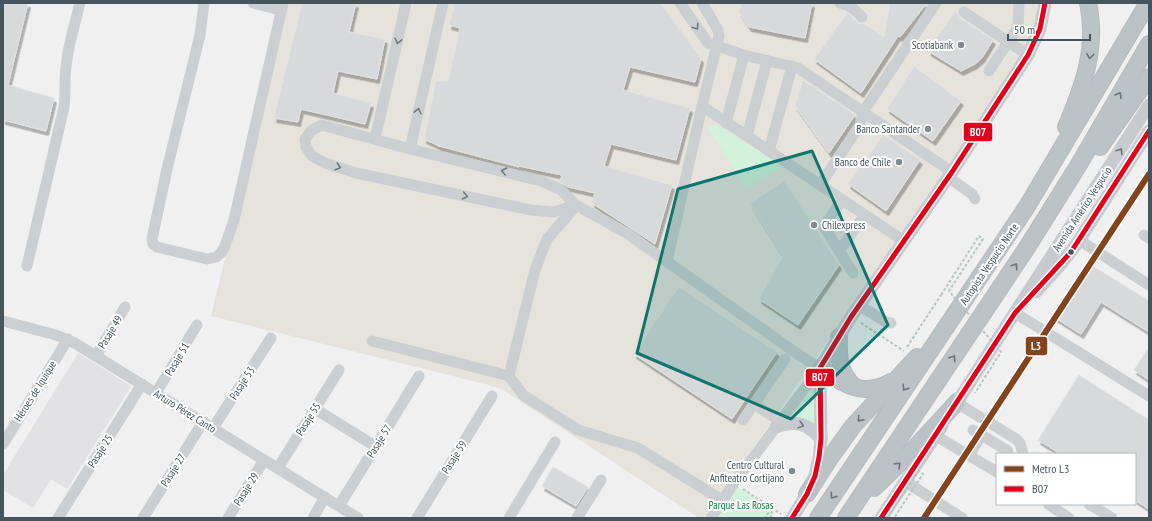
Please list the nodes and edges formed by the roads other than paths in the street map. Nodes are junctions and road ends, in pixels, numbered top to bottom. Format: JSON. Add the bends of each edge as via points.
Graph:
{"nodes":[{"id":1,"x":80,"y":3,"type":"edge"},
{"id":2,"x":204,"y":3,"type":"edge"},
{"id":3,"x":253,"y":3,"type":"edge"},
{"id":4,"x":406,"y":3,"type":"edge"},
{"id":5,"x":443,"y":3,"type":"edge"},
{"id":6,"x":680,"y":3,"type":"edge"},
{"id":7,"x":702,"y":3,"type":"edge"},
{"id":8,"x":840,"y":3,"type":"edge"},
{"id":9,"x":936,"y":3,"type":"edge"},
{"id":10,"x":1019,"y":3,"type":"edge"},
{"id":11,"x":1045,"y":3,"type":"edge"},
{"id":12,"x":1088,"y":3,"type":"edge"},
{"id":13,"x":1148,"y":3,"type":"edge"},
{"id":14,"x":282,"y":6,"type":"edge"},
{"id":15,"x":964,"y":12,"type":"dead end"},
{"id":16,"x":862,"y":17,"type":"dead end"},
{"id":17,"x":1009,"y":42,"type":"junction"},
{"id":18,"x":1149,"y":44,"type":"edge"},
{"id":19,"x":716,"y":46,"type":"junction"},
{"id":20,"x":744,"y":55,"type":"junction"},
{"id":21,"x":1028,"y":55,"type":"junction"},
{"id":22,"x":767,"y":61,"type":"junction"},
{"id":23,"x":792,"y":66,"type":"junction"},
{"id":24,"x":989,"y":71,"type":"dead end"},
{"id":25,"x":1149,"y":77,"type":"edge"},
{"id":26,"x":702,"y":106,"type":"junction"},
{"id":27,"x":1149,"y":106,"type":"edge"},
{"id":28,"x":863,"y":112,"type":"junction"},
{"id":29,"x":726,"y":123,"type":"junction"},
{"id":30,"x":1149,"y":131,"type":"edge"},
{"id":31,"x":747,"y":136,"type":"junction"},
{"id":32,"x":375,"y":139,"type":"junction"},
{"id":33,"x":410,"y":149,"type":"junction"},
{"id":34,"x":769,"y":151,"type":"junction"},
{"id":35,"x":950,"y":175,"type":"junction"},
{"id":36,"x":820,"y":186,"type":"junction"},
{"id":37,"x":975,"y":199,"type":"dead end"},
{"id":38,"x":842,"y":200,"type":"junction"},
{"id":39,"x":576,"y":205,"type":"junction"},
{"id":40,"x":1026,"y":208,"type":"junction"},
{"id":41,"x":865,"y":215,"type":"junction"},
{"id":42,"x":1042,"y":225,"type":"junction"},
{"id":43,"x":1079,"y":240,"type":"junction"},
{"id":44,"x":904,"y":241,"type":"junction"},
{"id":45,"x":839,"y":251,"type":"junction"},
{"id":46,"x":667,"y":261,"type":"junction"},
{"id":47,"x":27,"y":266,"type":"dead end"},
{"id":48,"x":853,"y":273,"type":"dead end"},
{"id":49,"x":1149,"y":285,"type":"edge"},
{"id":50,"x":860,"y":306,"type":"junction"},
{"id":51,"x":125,"y":307,"type":"dead end"},
{"id":52,"x":958,"y":309,"type":"junction"},
{"id":53,"x":1015,"y":313,"type":"junction"},
{"id":54,"x":3,"y":321,"type":"edge"},
{"id":55,"x":891,"y":324,"type":"dead end"},
{"id":56,"x":197,"y":325,"type":"dead end"},
{"id":57,"x":271,"y":338,"type":"dead end"},
{"id":58,"x":839,"y":338,"type":"junction"},
{"id":59,"x":68,"y":339,"type":"junction"},
{"id":60,"x":372,"y":341,"type":"dead end"},
{"id":61,"x":96,"y":356,"type":"junction"},
{"id":62,"x":785,"y":359,"type":"dead end"},
{"id":63,"x":820,"y":368,"type":"junction"},
{"id":64,"x":339,"y":370,"type":"dead end"},
{"id":65,"x":419,"y":376,"type":"dead end"},
{"id":66,"x":509,"y":376,"type":"junction"},
{"id":67,"x":896,"y":379,"type":"junction"},
{"id":68,"x":142,"y":384,"type":"junction"},
{"id":69,"x":855,"y":387,"type":"junction"},
{"id":70,"x":156,"y":393,"type":"junction"},
{"id":71,"x":492,"y":396,"type":"dead end"},
{"id":72,"x":1149,"y":396,"type":"edge"},
{"id":73,"x":957,"y":402,"type":"junction"},
{"id":74,"x":754,"y":404,"type":"junction"},
{"id":75,"x":315,"y":409,"type":"junction"},
{"id":76,"x":743,"y":420,"type":"dead end"},
{"id":77,"x":203,"y":422,"type":"junction"},
{"id":78,"x":778,"y":424,"type":"junction"},
{"id":79,"x":213,"y":428,"type":"junction"},
{"id":80,"x":936,"y":436,"type":"junction"},
{"id":81,"x":821,"y":439,"type":"junction"},
{"id":82,"x":554,"y":442,"type":"dead end"},
{"id":83,"x":3,"y":444,"type":"edge"},
{"id":84,"x":375,"y":446,"type":"junction"},
{"id":85,"x":1008,"y":451,"type":"dead end"},
{"id":86,"x":1024,"y":453,"type":"edge"},
{"id":87,"x":969,"y":455,"type":"junction"},
{"id":88,"x":264,"y":460,"type":"junction"},
{"id":89,"x":278,"y":468,"type":"junction"},
{"id":90,"x":996,"y":471,"type":"edge"},
{"id":91,"x":601,"y":480,"type":"dead end"},
{"id":92,"x":906,"y":482,"type":"junction"},
{"id":93,"x":807,"y":494,"type":"junction"},
{"id":94,"x":325,"y":497,"type":"junction"},
{"id":95,"x":722,"y":500,"type":"junction"},
{"id":96,"x":1050,"y":505,"type":"edge"},
{"id":97,"x":1091,"y":505,"type":"edge"},
{"id":98,"x":339,"y":506,"type":"junction"},
{"id":99,"x":848,"y":515,"type":"edge"},
{"id":100,"x":787,"y":516,"type":"edge"},
{"id":101,"x":58,"y":518,"type":"edge"},
{"id":102,"x":143,"y":518,"type":"edge"},
{"id":103,"x":228,"y":518,"type":"edge"},
{"id":104,"x":313,"y":518,"type":"edge"},
{"id":105,"x":358,"y":518,"type":"edge"},
{"id":106,"x":417,"y":518,"type":"edge"},
{"id":107,"x":509,"y":518,"type":"edge"},
{"id":108,"x":577,"y":518,"type":"edge"},
{"id":109,"x":711,"y":518,"type":"edge"},
{"id":110,"x":818,"y":518,"type":"edge"},
{"id":111,"x":881,"y":518,"type":"edge"},
{"id":112,"x":962,"y":518,"type":"edge"},
{"id":113,"x":1069,"y":518,"type":"edge"},
{"id":114,"x":1112,"y":518,"type":"edge"}],
"edges":[{"from":1,"to":47,"type":"street","via":[[67,58],[64,107]]},
{"from":2,"to":14,"type":"street","via":[[200,35],[152,239],[157,247],[207,259],[221,253],[234,220]]},
{"from":3,"to":14,"type":"street"},
{"from":4,"to":32,"type":"street","one_way":true},
{"from":33,"to":5,"type":"street","one_way":true},
{"from":6,"to":19,"type":"street","one_way":true,"via":[[705,40]]},
{"from":7,"to":19,"type":"street","via":[[718,30]]},
{"from":8,"to":16,"type":"street","via":[[854,8]]},
{"from":9,"to":28,"type":"street"},
{"from":10,"to":17,"type":"street","via":[[1018,27]]},
{"from":11,"to":21,"type":"main road","via":[[1040,29]]},
{"from":12,"to":40,"type":"highway","one_way":true,"via":[[1092,32],[1084,82]]},
{"from":13,"to":40,"type":"highway","name":"Autopista Vespucio Norte"},
{"from":15,"to":17,"type":"street"},
{"from":17,"to":21,"type":"street"},
{"from":17,"to":24,"type":"street"},
{"from":42,"to":18,"type":"highway","name":"Autopista Vespucio Norte","one_way":true},
{"from":19,"to":20,"type":"street"},
{"from":19,"to":26,"type":"street"},
{"from":20,"to":22,"type":"street"},
{"from":20,"to":29,"type":"street"},
{"from":21,"to":35,"type":"main road"},
{"from":22,"to":23,"type":"street"},
{"from":22,"to":31,"type":"street"},
{"from":23,"to":28,"type":"street"},
{"from":23,"to":34,"type":"street"},
{"from":25,"to":42,"type":"highway"},
{"from":26,"to":29,"type":"street"},
{"from":26,"to":46,"type":"street"},
{"from":53,"to":27,"type":"main road","name":"Avenida Américo Vespucio","one_way":true},
{"from":28,"to":35,"type":"street"},
{"from":28,"to":36,"type":"street","via":[[860,125]]},
{"from":29,"to":31,"type":"street"},
{"from":30,"to":43,"type":"main road","name":"Avenida Américo Vespucio"},
{"from":31,"to":34,"type":"street"},
{"from":32,"to":33,"type":"street"},
{"from":32,"to":39,"type":"street","one_way":true,"via":[[322,125],[312,130],[305,139],[306,147],[312,156],[356,173],[531,210],[554,212]]},
{"from":39,"to":33,"type":"street","one_way":true,"via":[[561,190],[541,180]]},
{"from":34,"to":36,"type":"street"},
{"from":35,"to":37,"type":"street"},
{"from":35,"to":44,"type":"main road"},
{"from":36,"to":38,"type":"street"},
{"from":38,"to":41,"type":"street"},
{"from":38,"to":45,"type":"street","via":[[824,227]]},
{"from":39,"to":46,"type":"street","via":[[628,234]]},
{"from":39,"to":66,"type":"street","via":[[547,239],[537,264]]},
{"from":40,"to":52,"type":"highway","name":"Autopista Vespucio Norte"},
{"from":41,"to":44,"type":"street"},
{"from":41,"to":45,"type":"street"},
{"from":99,"to":42,"type":"highway","name":"Autopista Vespucio Norte","one_way":true},
{"from":43,"to":49,"type":"street"},
{"from":43,"to":53,"type":"main road","name":"Avenida Américo Vespucio","via":[[1062,264]]},
{"from":44,"to":50,"type":"main road"},
{"from":45,"to":48,"type":"street"},
{"from":46,"to":63,"type":"street"},
{"from":50,"to":55,"type":"street"},
{"from":50,"to":58,"type":"main road"},
{"from":51,"to":61,"type":"street","name":"Pasaje 49"},
{"from":52,"to":67,"type":"highway"},
{"from":52,"to":110,"type":"highway","name":"Autopista Vespucio Norte","one_way":true},
{"from":53,"to":72,"type":"street"},
{"from":53,"to":73,"type":"main road","name":"Avenida Américo Vespucio"},
{"from":54,"to":59,"type":"street","name":"Arturo Pérez Canto"},
{"from":56,"to":70,"type":"street","name":"Pasaje 51"},
{"from":57,"to":79,"type":"street","name":"Pasaje 53"},
{"from":58,"to":63,"type":"main road"},
{"from":58,"to":69,"type":"highway","via":[[841,369],[847,380]]},
{"from":59,"to":61,"type":"street","name":"Arturo Pérez Canto"},
{"from":59,"to":83,"type":"street","name":"Héroes de Iquique"},
{"from":60,"to":66,"type":"street"},
{"from":61,"to":68,"type":"street","name":"Arturo Pérez Canto"},
{"from":62,"to":74,"type":"street"},
{"from":63,"to":69,"type":"highway"},
{"from":63,"to":78,"type":"street"},
{"from":63,"to":81,"type":"main road"},
{"from":64,"to":75,"type":"street","name":"Pasaje 55"},
{"from":65,"to":84,"type":"street","name":"Pasaje 57"},
{"from":66,"to":95,"type":"street","via":[[523,395],[578,430],[638,448]]},
{"from":67,"to":69,"type":"highway","via":[[872,390]]},
{"from":67,"to":93,"type":"highway","one_way":true,"via":[[853,426]]},
{"from":68,"to":70,"type":"street","name":"Arturo Pérez Canto"},
{"from":68,"to":101,"type":"street","name":"Pasaje 25"},
{"from":70,"to":77,"type":"street","name":"Arturo Pérez Canto"},
{"from":71,"to":106,"type":"street","name":"Pasaje 59"},
{"from":73,"to":80,"type":"main road","name":"Avenida Américo Vespucio"},
{"from":73,"to":86,"type":"street","via":[[1016,439]]},
{"from":99,"to":73,"type":"highway","one_way":true},
{"from":74,"to":76,"type":"street"},
{"from":74,"to":78,"type":"street"},
{"from":75,"to":84,"type":"street"},
{"from":75,"to":89,"type":"street","name":"Pasaje 55"},
{"from":77,"to":79,"type":"street","name":"Arturo Pérez Canto"},
{"from":77,"to":102,"type":"street","name":"Pasaje 27"},
{"from":78,"to":81,"type":"main road","one_way":true,"via":[[800,424],[811,429]]},
{"from":78,"to":95,"type":"street"},
{"from":79,"to":88,"type":"street","name":"Arturo Pérez Canto"},
{"from":80,"to":87,"type":"street"},
{"from":80,"to":92,"type":"main road","name":"Avenida Américo Vespucio"},
{"from":81,"to":93,"type":"main road","via":[[816,471]]},
{"from":82,"to":107,"type":"street"},
{"from":84,"to":98,"type":"street","name":"Pasaje 57"},
{"from":85,"to":87,"type":"street","via":[[977,432]]},
{"from":87,"to":90,"type":"street"},
{"from":88,"to":89,"type":"street","name":"Arturo Pérez Canto"},
{"from":88,"to":103,"type":"street","name":"Pasaje 29"},
{"from":89,"to":94,"type":"street","name":"Arturo Pérez Canto"},
{"from":91,"to":108,"type":"street"},
{"from":92,"to":111,"type":"main road","name":"Avenida Américo Vespucio"},
{"from":92,"to":112,"type":"street"},
{"from":93,"to":100,"type":"main road"},
{"from":94,"to":98,"type":"street","name":"Arturo Pérez Canto"},
{"from":94,"to":104,"type":"street"},
{"from":95,"to":109,"type":"street"},
{"from":96,"to":113,"type":"street"},
{"from":97,"to":114,"type":"street"},
{"from":98,"to":105,"type":"street","name":"Arturo Pérez Canto"}]}
